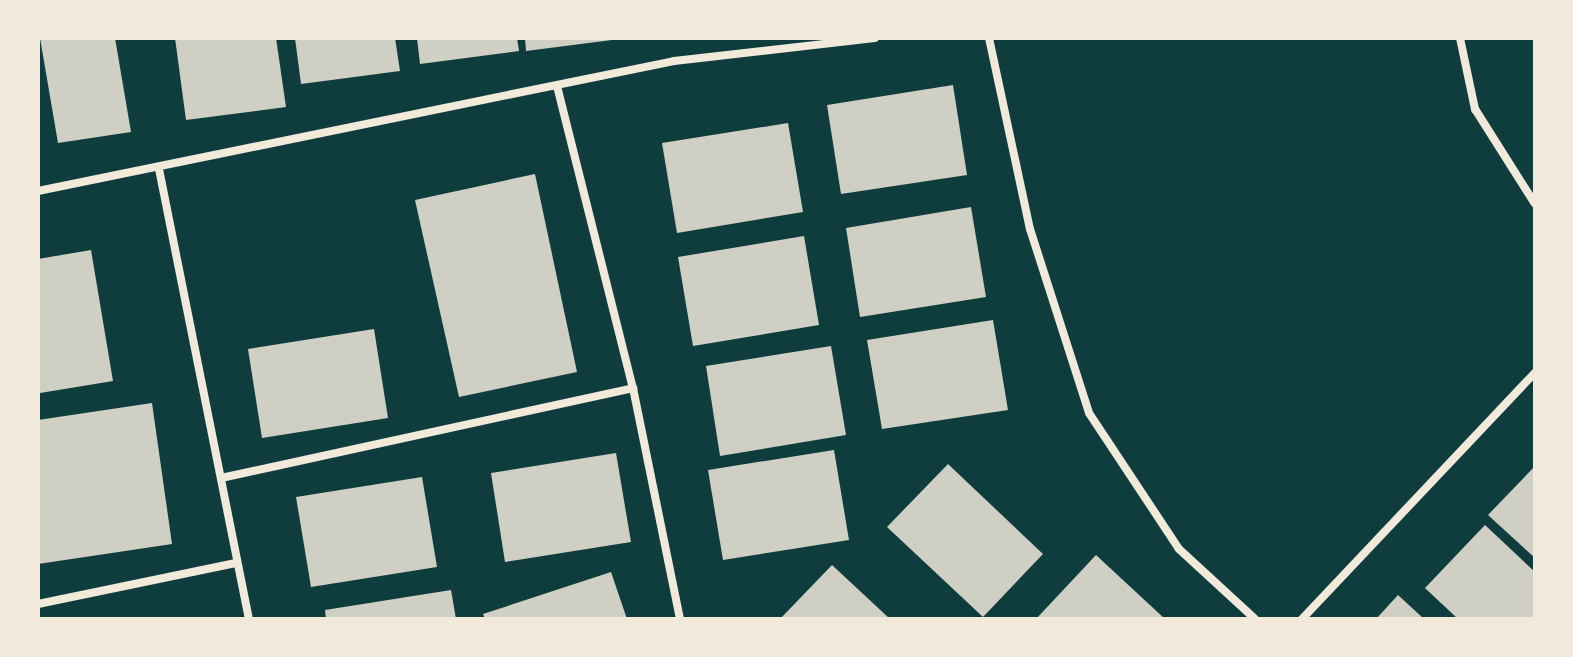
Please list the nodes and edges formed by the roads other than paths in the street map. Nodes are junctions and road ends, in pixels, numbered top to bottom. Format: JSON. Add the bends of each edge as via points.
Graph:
{"nodes":[{"id":1,"x":875,"y":38,"type":"edge"},
{"id":2,"x":989,"y":38,"type":"edge"},
{"id":3,"x":1460,"y":38,"type":"edge"},
{"id":4,"x":557,"y":86,"type":"junction"},
{"id":5,"x":159,"y":169,"type":"junction"},
{"id":6,"x":38,"y":191,"type":"edge"},
{"id":7,"x":1535,"y":204,"type":"edge"},
{"id":8,"x":1535,"y":373,"type":"edge"},
{"id":9,"x":633,"y":388,"type":"junction"},
{"id":10,"x":221,"y":478,"type":"junction"},
{"id":11,"x":236,"y":563,"type":"junction"},
{"id":12,"x":38,"y":604,"type":"edge"},
{"id":13,"x":249,"y":619,"type":"edge"},
{"id":14,"x":680,"y":619,"type":"edge"},
{"id":15,"x":1255,"y":619,"type":"edge"},
{"id":16,"x":1302,"y":619,"type":"edge"}],
"edges":[{"from":1,"to":4,"type":"street","via":[[674,61]]},
{"from":2,"to":15,"type":"street","via":[[1030,229],[1089,413],[1179,549]]},
{"from":3,"to":7,"type":"street","via":[[1475,109]]},
{"from":4,"to":5,"type":"street"},
{"from":4,"to":9,"type":"street"},
{"from":5,"to":6,"type":"street"},
{"from":5,"to":10,"type":"street"},
{"from":8,"to":16,"type":"street"},
{"from":9,"to":10,"type":"street"},
{"from":9,"to":14,"type":"street"},
{"from":10,"to":11,"type":"street"},
{"from":11,"to":12,"type":"street"},
{"from":11,"to":13,"type":"street"}]}
